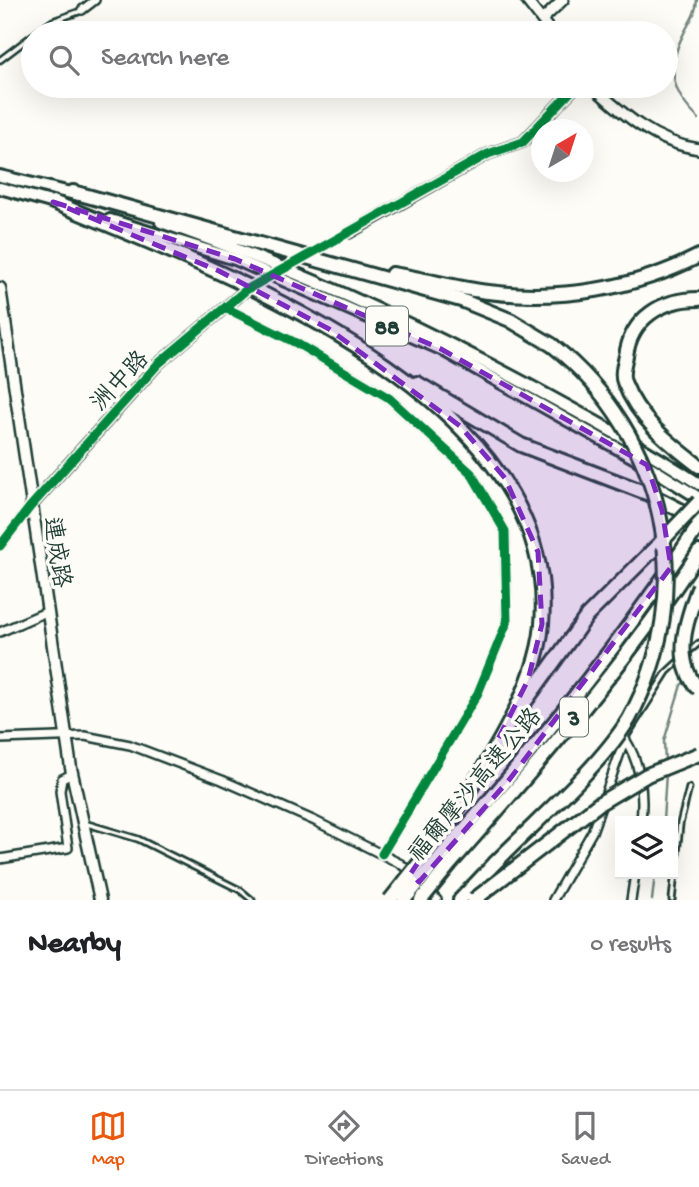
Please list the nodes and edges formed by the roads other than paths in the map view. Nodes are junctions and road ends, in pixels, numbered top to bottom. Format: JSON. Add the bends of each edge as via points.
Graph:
{"nodes":[{"id":1,"x":95,"y":0,"type":"edge"},
{"id":2,"x":526,"y":0,"type":"edge"},
{"id":3,"x":563,"y":0,"type":"edge"},
{"id":4,"x":82,"y":10,"type":"joint"},
{"id":5,"x":542,"y":20,"type":"joint"},
{"id":6,"x":53,"y":21,"type":"edge"},
{"id":7,"x":21,"y":44,"type":"edge"},
{"id":8,"x":0,"y":60,"type":"edge"},
{"id":9,"x":565,"y":98,"type":"edge"},
{"id":10,"x":606,"y":98,"type":"edge"},
{"id":11,"x":699,"y":149,"type":"edge"},
{"id":12,"x":0,"y":176,"type":"edge"},
{"id":13,"x":0,"y":188,"type":"edge"},
{"id":14,"x":72,"y":192,"type":"junction"},
{"id":15,"x":53,"y":202,"type":"junction"},
{"id":16,"x":349,"y":233,"type":"tunnel mouth"},
{"id":17,"x":699,"y":256,"type":"edge"},
{"id":18,"x":328,"y":263,"type":"junction"},
{"id":19,"x":0,"y":288,"type":"edge"},
{"id":20,"x":246,"y":290,"type":"tunnel mouth"},
{"id":21,"x":699,"y":299,"type":"edge"},
{"id":22,"x":226,"y":308,"type":"junction"},
{"id":23,"x":377,"y":360,"type":"junction"},
{"id":24,"x":699,"y":466,"type":"edge"},
{"id":25,"x":699,"y":484,"type":"edge"},
{"id":26,"x":699,"y":500,"type":"edge"},
{"id":27,"x":30,"y":507,"type":"junction"},
{"id":28,"x":699,"y":523,"type":"edge"},
{"id":29,"x":0,"y":546,"type":"edge"},
{"id":30,"x":699,"y":552,"type":"edge"},
{"id":31,"x":699,"y":586,"type":"edge"},
{"id":32,"x":46,"y":612,"type":"junction"},
{"id":33,"x":0,"y":632,"type":"edge"},
{"id":34,"x":699,"y":643,"type":"edge"},
{"id":35,"x":699,"y":689,"type":"edge"},
{"id":36,"x":66,"y":735,"type":"junction"},
{"id":37,"x":0,"y":739,"type":"edge"},
{"id":38,"x":625,"y":739,"type":"junction"},
{"id":39,"x":699,"y":754,"type":"edge"},
{"id":40,"x":490,"y":755,"type":"junction"},
{"id":41,"x":72,"y":774,"type":"junction"},
{"id":42,"x":690,"y":788,"type":"dead end"},
{"id":43,"x":641,"y":816,"type":"edge"},
{"id":44,"x":82,"y":822,"type":"junction"},
{"id":45,"x":382,"y":855,"type":"junction"},
{"id":46,"x":442,"y":855,"type":"junction"},
{"id":47,"x":0,"y":859,"type":"edge"},
{"id":48,"x":634,"y":879,"type":"edge"},
{"id":49,"x":100,"y":900,"type":"edge"},
{"id":50,"x":252,"y":900,"type":"edge"},
{"id":51,"x":390,"y":900,"type":"edge"},
{"id":52,"x":404,"y":900,"type":"edge"},
{"id":53,"x":421,"y":900,"type":"edge"},
{"id":54,"x":437,"y":900,"type":"edge"},
{"id":55,"x":460,"y":900,"type":"edge"},
{"id":56,"x":474,"y":900,"type":"edge"},
{"id":57,"x":553,"y":900,"type":"edge"},
{"id":58,"x":631,"y":900,"type":"edge"},
{"id":59,"x":672,"y":900,"type":"edge"}],
"edges":[{"from":1,"to":4,"type":"street"},
{"from":2,"to":5,"type":"street"},
{"from":3,"to":5,"type":"street"},
{"from":4,"to":6,"type":"lane"},
{"from":7,"to":8,"type":"lane"},
{"from":9,"to":16,"type":"street","via":[[523,142],[488,154]]},
{"from":10,"to":11,"type":"street","via":[[633,122]]},
{"from":12,"to":14,"type":"highway","number":"88"},
{"from":13,"to":15,"type":"highway","number":"88"},
{"from":14,"to":18,"type":"highway"},
{"from":14,"to":25,"type":"highway","number":"88","via":[[241,249],[445,339]]},
{"from":15,"to":23,"type":"highway","via":[[219,271]]},
{"from":15,"to":26,"type":"highway","number":"88","via":[[236,259],[441,349],[642,462]]},
{"from":17,"to":18,"type":"highway","via":[[630,282],[549,295],[486,292]]},
{"from":18,"to":55,"type":"highway","bridge":true,"via":[[478,306],[552,345],[605,396],[643,457],[662,510],[672,583],[660,644],[625,726]]},
{"from":19,"to":27,"type":"main road","name":"連成路"},
{"from":20,"to":22,"type":"street","name":"洲中路"},
{"from":21,"to":24,"type":"highway","via":[[648,312],[628,341],[622,379],[639,412],[668,443]]},
{"from":22,"to":27,"type":"street","name":"洲中路","via":[[158,364]]},
{"from":22,"to":45,"type":"street","via":[[389,398],[471,473],[505,531],[507,621],[478,694]]},
{"from":23,"to":28,"type":"highway","via":[[522,445],[649,494]]},
{"from":23,"to":40,"type":"highway","via":[[460,426],[505,478],[538,552],[542,624],[528,680]]},
{"from":26,"to":40,"type":"highway","bridge":true,"via":[[572,634]]},
{"from":27,"to":29,"type":"street"},
{"from":27,"to":32,"type":"main road","name":"連成路"},
{"from":28,"to":46,"type":"highway","name":"福爾摩沙高速公路","number":"3","via":[[509,780]]},
{"from":30,"to":46,"type":"highway","name":"福爾摩沙高速公路","number":"3","via":[[517,789]]},
{"from":31,"to":35,"type":"highway","bridge":true,"via":[[685,622],[684,640],[686,667]]},
{"from":32,"to":33,"type":"street"},
{"from":32,"to":36,"type":"main road","name":"連成路"},
{"from":34,"to":38,"type":"lane","via":[[667,672]]},
{"from":36,"to":37,"type":"street"},
{"from":36,"to":41,"type":"main road","name":"連成路"},
{"from":36,"to":45,"type":"street","via":[[109,739],[197,770]]},
{"from":38,"to":43,"type":"street","via":[[643,785]]},
{"from":38,"to":57,"type":"street","via":[[592,832]]},
{"from":39,"to":56,"type":"highway","bridge":true,"via":[[648,775],[600,803]]},
{"from":40,"to":46,"type":"highway"},
{"from":41,"to":44,"type":"main road","name":"連成路"},
{"from":41,"to":47,"type":"street","via":[[62,779],[60,791],[68,848]]},
{"from":42,"to":59,"type":"lane","via":[[680,824]]},
{"from":44,"to":49,"type":"main road","name":"連成路"},
{"from":44,"to":50,"type":"lane","via":[[138,839]]},
{"from":45,"to":54,"type":"street","via":[[401,864]]},
{"from":46,"to":51,"type":"highway","bridge":true},
{"from":46,"to":52,"type":"highway","name":"福爾摩沙高速公路","number":"3","bridge":true},
{"from":46,"to":53,"type":"highway","name":"福爾摩沙高速公路","number":"3","bridge":true},
{"from":48,"to":58,"type":"street"}]}
